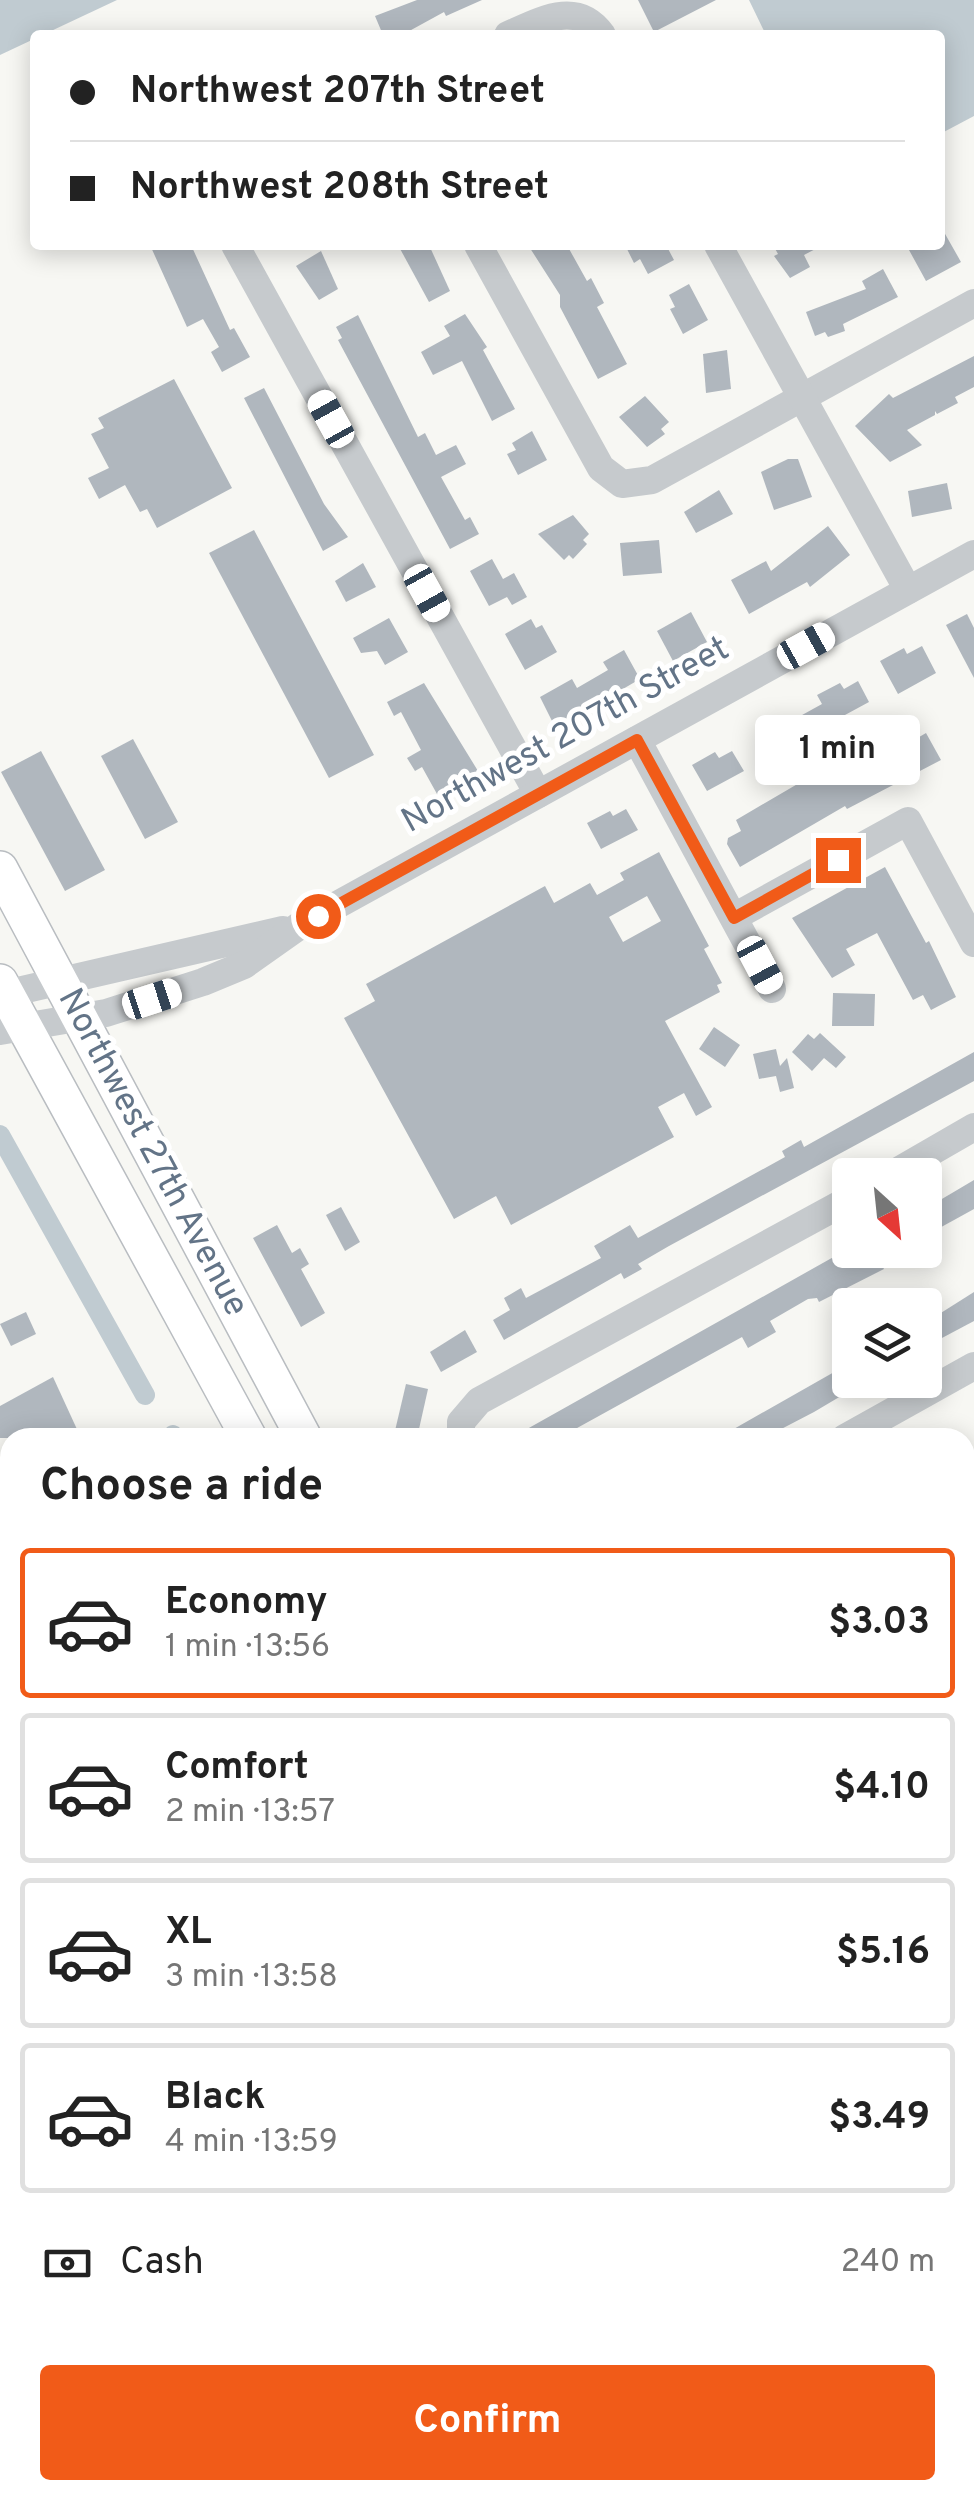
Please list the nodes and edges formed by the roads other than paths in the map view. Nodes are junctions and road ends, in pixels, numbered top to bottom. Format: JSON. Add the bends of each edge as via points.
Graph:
{"nodes":[{"id":1,"x":519,"y":30,"type":"edge"},
{"id":2,"x":599,"y":30,"type":"edge"},
{"id":3,"x":238,"y":250,"type":"edge"},
{"id":4,"x":481,"y":250,"type":"edge"},
{"id":5,"x":721,"y":250,"type":"edge"},
{"id":6,"x":974,"y":302,"type":"edge"},
{"id":7,"x":802,"y":398,"type":"junction"},
{"id":8,"x":974,"y":554,"type":"edge"},
{"id":9,"x":908,"y":590,"type":"junction"},
{"id":10,"x":637,"y":740,"type":"junction"},
{"id":11,"x":538,"y":794,"type":"junction"},
{"id":12,"x":0,"y":868,"type":"edge"},
{"id":13,"x":734,"y":918,"type":"junction"},
{"id":14,"x":299,"y":926,"type":"junction"},
{"id":15,"x":974,"y":943,"type":"edge"},
{"id":16,"x":61,"y":982,"type":"junction"},
{"id":17,"x":772,"y":989,"type":"dead end"},
{"id":18,"x":2,"y":990,"type":"edge"},
{"id":19,"x":80,"y":1017,"type":"junction"},
{"id":20,"x":12,"y":1029,"type":"edge"},
{"id":21,"x":974,"y":1127,"type":"edge"},
{"id":22,"x":920,"y":1158,"type":"edge"},
{"id":23,"x":832,"y":1208,"type":"edge"},
{"id":24,"x":260,"y":1357,"type":"junction"},
{"id":25,"x":974,"y":1366,"type":"edge"},
{"id":26,"x":217,"y":1380,"type":"junction"},
{"id":27,"x":243,"y":1428,"type":"edge"},
{"id":28,"x":299,"y":1428,"type":"edge"},
{"id":29,"x":462,"y":1428,"type":"edge"},
{"id":30,"x":863,"y":1428,"type":"edge"}],
"edges":[{"from":1,"to":2,"type":"street","via":[[556,13],[578,12]]},
{"from":3,"to":11,"type":"street"},
{"from":4,"to":7,"type":"street","via":[[601,468],[622,484],[652,480]]},
{"from":5,"to":7,"type":"street"},
{"from":6,"to":7,"type":"street"},
{"from":7,"to":9,"type":"street"},
{"from":8,"to":9,"type":"street","name":"Northwest 207th Street"},
{"from":9,"to":10,"type":"street","name":"Northwest 207th Street"},
{"from":10,"to":11,"type":"street","name":"Northwest 207th Street"},
{"from":10,"to":13,"type":"street"},
{"from":11,"to":14,"type":"street","name":"Northwest 207th Street"},
{"from":12,"to":16,"type":"main road","name":"Northwest 27th Avenue"},
{"from":13,"to":15,"type":"street","via":[[908,821]]},
{"from":13,"to":17,"type":"street"},
{"from":14,"to":16,"type":"street","name":"Northwest 207th Street"},
{"from":14,"to":19,"type":"street","name":"Northwest 207th Street","via":[[244,965]]},
{"from":16,"to":18,"type":"street","name":"Northwest 207th Street"},
{"from":16,"to":19,"type":"main road","name":"Northwest 27th Avenue"},
{"from":18,"to":20,"type":"main road","name":"Northwest 27th Avenue"},
{"from":19,"to":20,"type":"street","name":"Northwest 207th Street"},
{"from":19,"to":24,"type":"main road","name":"Northwest 27th Avenue"},
{"from":20,"to":26,"type":"main road","name":"Northwest 27th Avenue"},
{"from":21,"to":22,"type":"street"},
{"from":23,"to":29,"type":"street","via":[[479,1401]]},
{"from":24,"to":26,"type":"main road"},
{"from":24,"to":28,"type":"main road","name":"Northwest 27th Avenue"},
{"from":25,"to":30,"type":"street"},
{"from":26,"to":27,"type":"main road","name":"Northwest 27th Avenue"}]}
